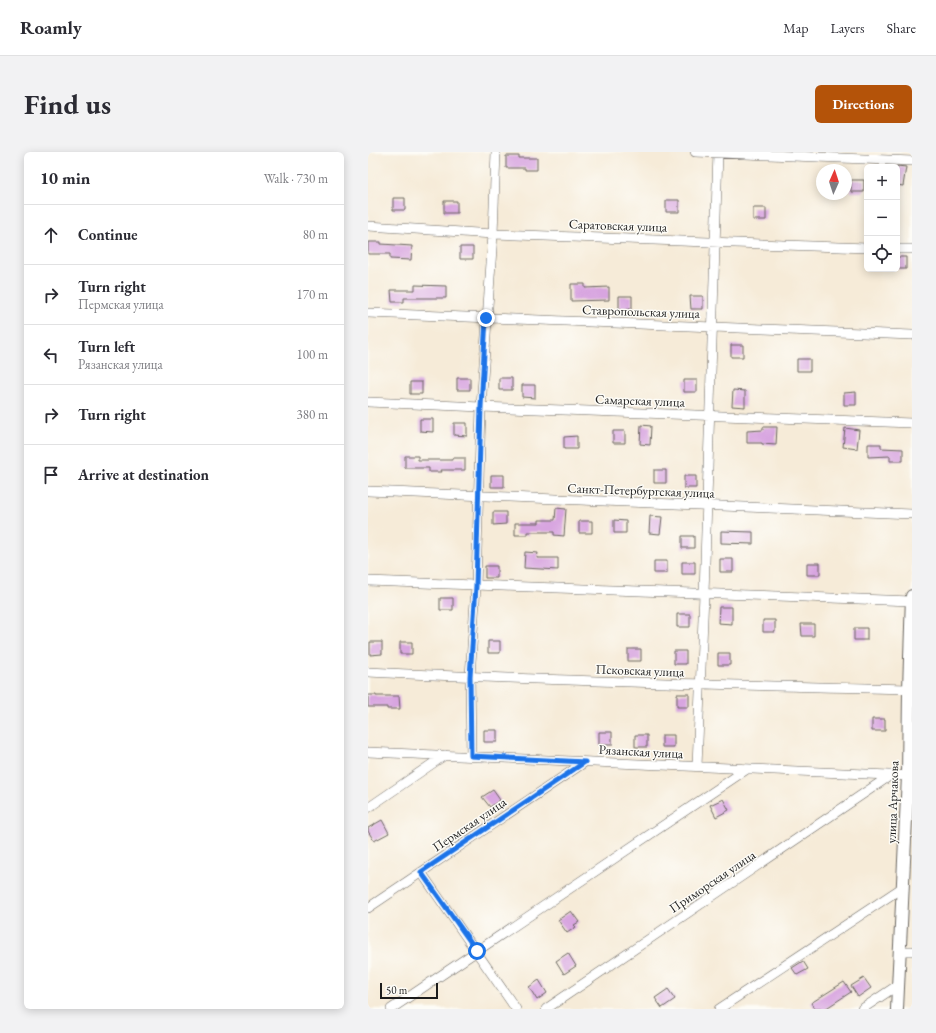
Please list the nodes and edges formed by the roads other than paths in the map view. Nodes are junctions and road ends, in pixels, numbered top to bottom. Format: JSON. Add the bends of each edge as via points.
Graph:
{"nodes":[{"id":1,"x":496,"y":152,"type":"edge"},
{"id":2,"x":695,"y":152,"type":"edge"},
{"id":3,"x":718,"y":152,"type":"edge"},
{"id":4,"x":912,"y":161,"type":"edge"},
{"id":5,"x":368,"y":226,"type":"edge"},
{"id":6,"x":493,"y":234,"type":"junction"},
{"id":7,"x":715,"y":242,"type":"junction"},
{"id":8,"x":864,"y":248,"type":"edge"},
{"id":9,"x":900,"y":249,"type":"edge"},
{"id":10,"x":912,"y":249,"type":"edge"},
{"id":11,"x":368,"y":313,"type":"edge"},
{"id":12,"x":486,"y":318,"type":"junction"},
{"id":13,"x":713,"y":327,"type":"junction"},
{"id":14,"x":912,"y":335,"type":"edge"},
{"id":15,"x":368,"y":402,"type":"edge"},
{"id":16,"x":481,"y":407,"type":"junction"},
{"id":17,"x":710,"y":416,"type":"junction"},
{"id":18,"x":912,"y":423,"type":"edge"},
{"id":19,"x":368,"y":491,"type":"edge"},
{"id":20,"x":479,"y":497,"type":"junction"},
{"id":21,"x":707,"y":506,"type":"junction"},
{"id":22,"x":912,"y":514,"type":"edge"},
{"id":23,"x":368,"y":581,"type":"edge"},
{"id":24,"x":476,"y":586,"type":"junction"},
{"id":25,"x":704,"y":594,"type":"junction"},
{"id":26,"x":912,"y":596,"type":"edge"},
{"id":27,"x":912,"y":601,"type":"edge"},
{"id":28,"x":368,"y":672,"type":"edge"},
{"id":29,"x":470,"y":677,"type":"junction"},
{"id":30,"x":701,"y":685,"type":"junction"},
{"id":31,"x":910,"y":689,"type":"edge"},
{"id":32,"x":368,"y":752,"type":"edge"},
{"id":33,"x":445,"y":755,"type":"junction"},
{"id":34,"x":471,"y":756,"type":"junction"},
{"id":35,"x":585,"y":762,"type":"junction"},
{"id":36,"x":697,"y":766,"type":"junction"},
{"id":37,"x":747,"y":769,"type":"junction"},
{"id":38,"x":892,"y":775,"type":"junction"},
{"id":39,"x":910,"y":776,"type":"edge"},
{"id":40,"x":368,"y":808,"type":"edge"},
{"id":41,"x":908,"y":862,"type":"edge"},
{"id":42,"x":421,"y":872,"type":"junction"},
{"id":43,"x":903,"y":886,"type":"junction"},
{"id":44,"x":368,"y":908,"type":"edge"},
{"id":45,"x":477,"y":951,"type":"junction"},
{"id":46,"x":906,"y":951,"type":"edge"},
{"id":47,"x":898,"y":985,"type":"junction"},
{"id":48,"x":391,"y":1009,"type":"edge"},
{"id":49,"x":516,"y":1009,"type":"edge"},
{"id":50,"x":546,"y":1009,"type":"edge"},
{"id":51,"x":718,"y":1009,"type":"edge"},
{"id":52,"x":862,"y":1009,"type":"edge"},
{"id":53,"x":897,"y":1009,"type":"edge"}],
"edges":[{"from":1,"to":6,"type":"street"},
{"from":2,"to":3,"type":"street"},
{"from":3,"to":4,"type":"street"},
{"from":3,"to":7,"type":"street"},
{"from":5,"to":6,"type":"street","name":"Саратовская улица"},
{"from":6,"to":7,"type":"street","name":"Саратовская улица"},
{"from":6,"to":12,"type":"street"},
{"from":7,"to":8,"type":"street","name":"Саратовская улица"},
{"from":7,"to":13,"type":"street"},
{"from":9,"to":10,"type":"street"},
{"from":11,"to":12,"type":"street","name":"Ставропольская улица"},
{"from":12,"to":13,"type":"street","name":"Ставропольская улица"},
{"from":12,"to":16,"type":"street"},
{"from":13,"to":14,"type":"street","name":"Ставропольская улица"},
{"from":13,"to":17,"type":"street"},
{"from":15,"to":16,"type":"street","name":"Самарская улица"},
{"from":16,"to":17,"type":"street","name":"Самарская улица"},
{"from":16,"to":20,"type":"street"},
{"from":17,"to":18,"type":"street","name":"Самарская улица"},
{"from":17,"to":21,"type":"street"},
{"from":19,"to":20,"type":"street","name":"Санкт-Петербургская улица"},
{"from":20,"to":21,"type":"street","name":"Санкт-Петербургская улица"},
{"from":20,"to":24,"type":"street"},
{"from":21,"to":22,"type":"street","name":"Санкт-Петербургская улица"},
{"from":21,"to":25,"type":"street"},
{"from":23,"to":24,"type":"street"},
{"from":24,"to":25,"type":"street"},
{"from":24,"to":29,"type":"street"},
{"from":25,"to":27,"type":"street"},
{"from":25,"to":30,"type":"street"},
{"from":26,"to":27,"type":"street","name":"улица Арчакова"},
{"from":27,"to":31,"type":"street","name":"улица Арчакова"},
{"from":28,"to":29,"type":"street","name":"Псковская улица"},
{"from":29,"to":30,"type":"street","name":"Псковская улица"},
{"from":29,"to":34,"type":"street"},
{"from":30,"to":31,"type":"street","name":"Псковская улица"},
{"from":30,"to":36,"type":"street"},
{"from":31,"to":39,"type":"street","name":"улица Арчакова"},
{"from":32,"to":33,"type":"street","name":"Рязанская улица"},
{"from":33,"to":34,"type":"street","name":"Рязанская улица"},
{"from":33,"to":40,"type":"street"},
{"from":34,"to":35,"type":"street","name":"Рязанская улица"},
{"from":35,"to":36,"type":"street","name":"Рязанская улица"},
{"from":35,"to":42,"type":"street","name":"Пермская улица"},
{"from":36,"to":37,"type":"street","name":"Рязанская улица"},
{"from":37,"to":38,"type":"street","name":"Рязанская улица"},
{"from":37,"to":45,"type":"street"},
{"from":38,"to":39,"type":"street","name":"Рязанская улица"},
{"from":38,"to":50,"type":"street","name":"Приморская улица"},
{"from":39,"to":41,"type":"street","name":"улица Арчакова"},
{"from":41,"to":43,"type":"street","name":"улица Арчакова"},
{"from":42,"to":44,"type":"street","name":"Пермская улица"},
{"from":42,"to":45,"type":"street"},
{"from":43,"to":46,"type":"street","name":"улица Арчакова"},
{"from":43,"to":51,"type":"street"},
{"from":45,"to":48,"type":"street"},
{"from":45,"to":49,"type":"street"},
{"from":46,"to":47,"type":"street","name":"улица Арчакова"},
{"from":47,"to":52,"type":"street"},
{"from":47,"to":53,"type":"street","name":"улица Арчакова"}]}
